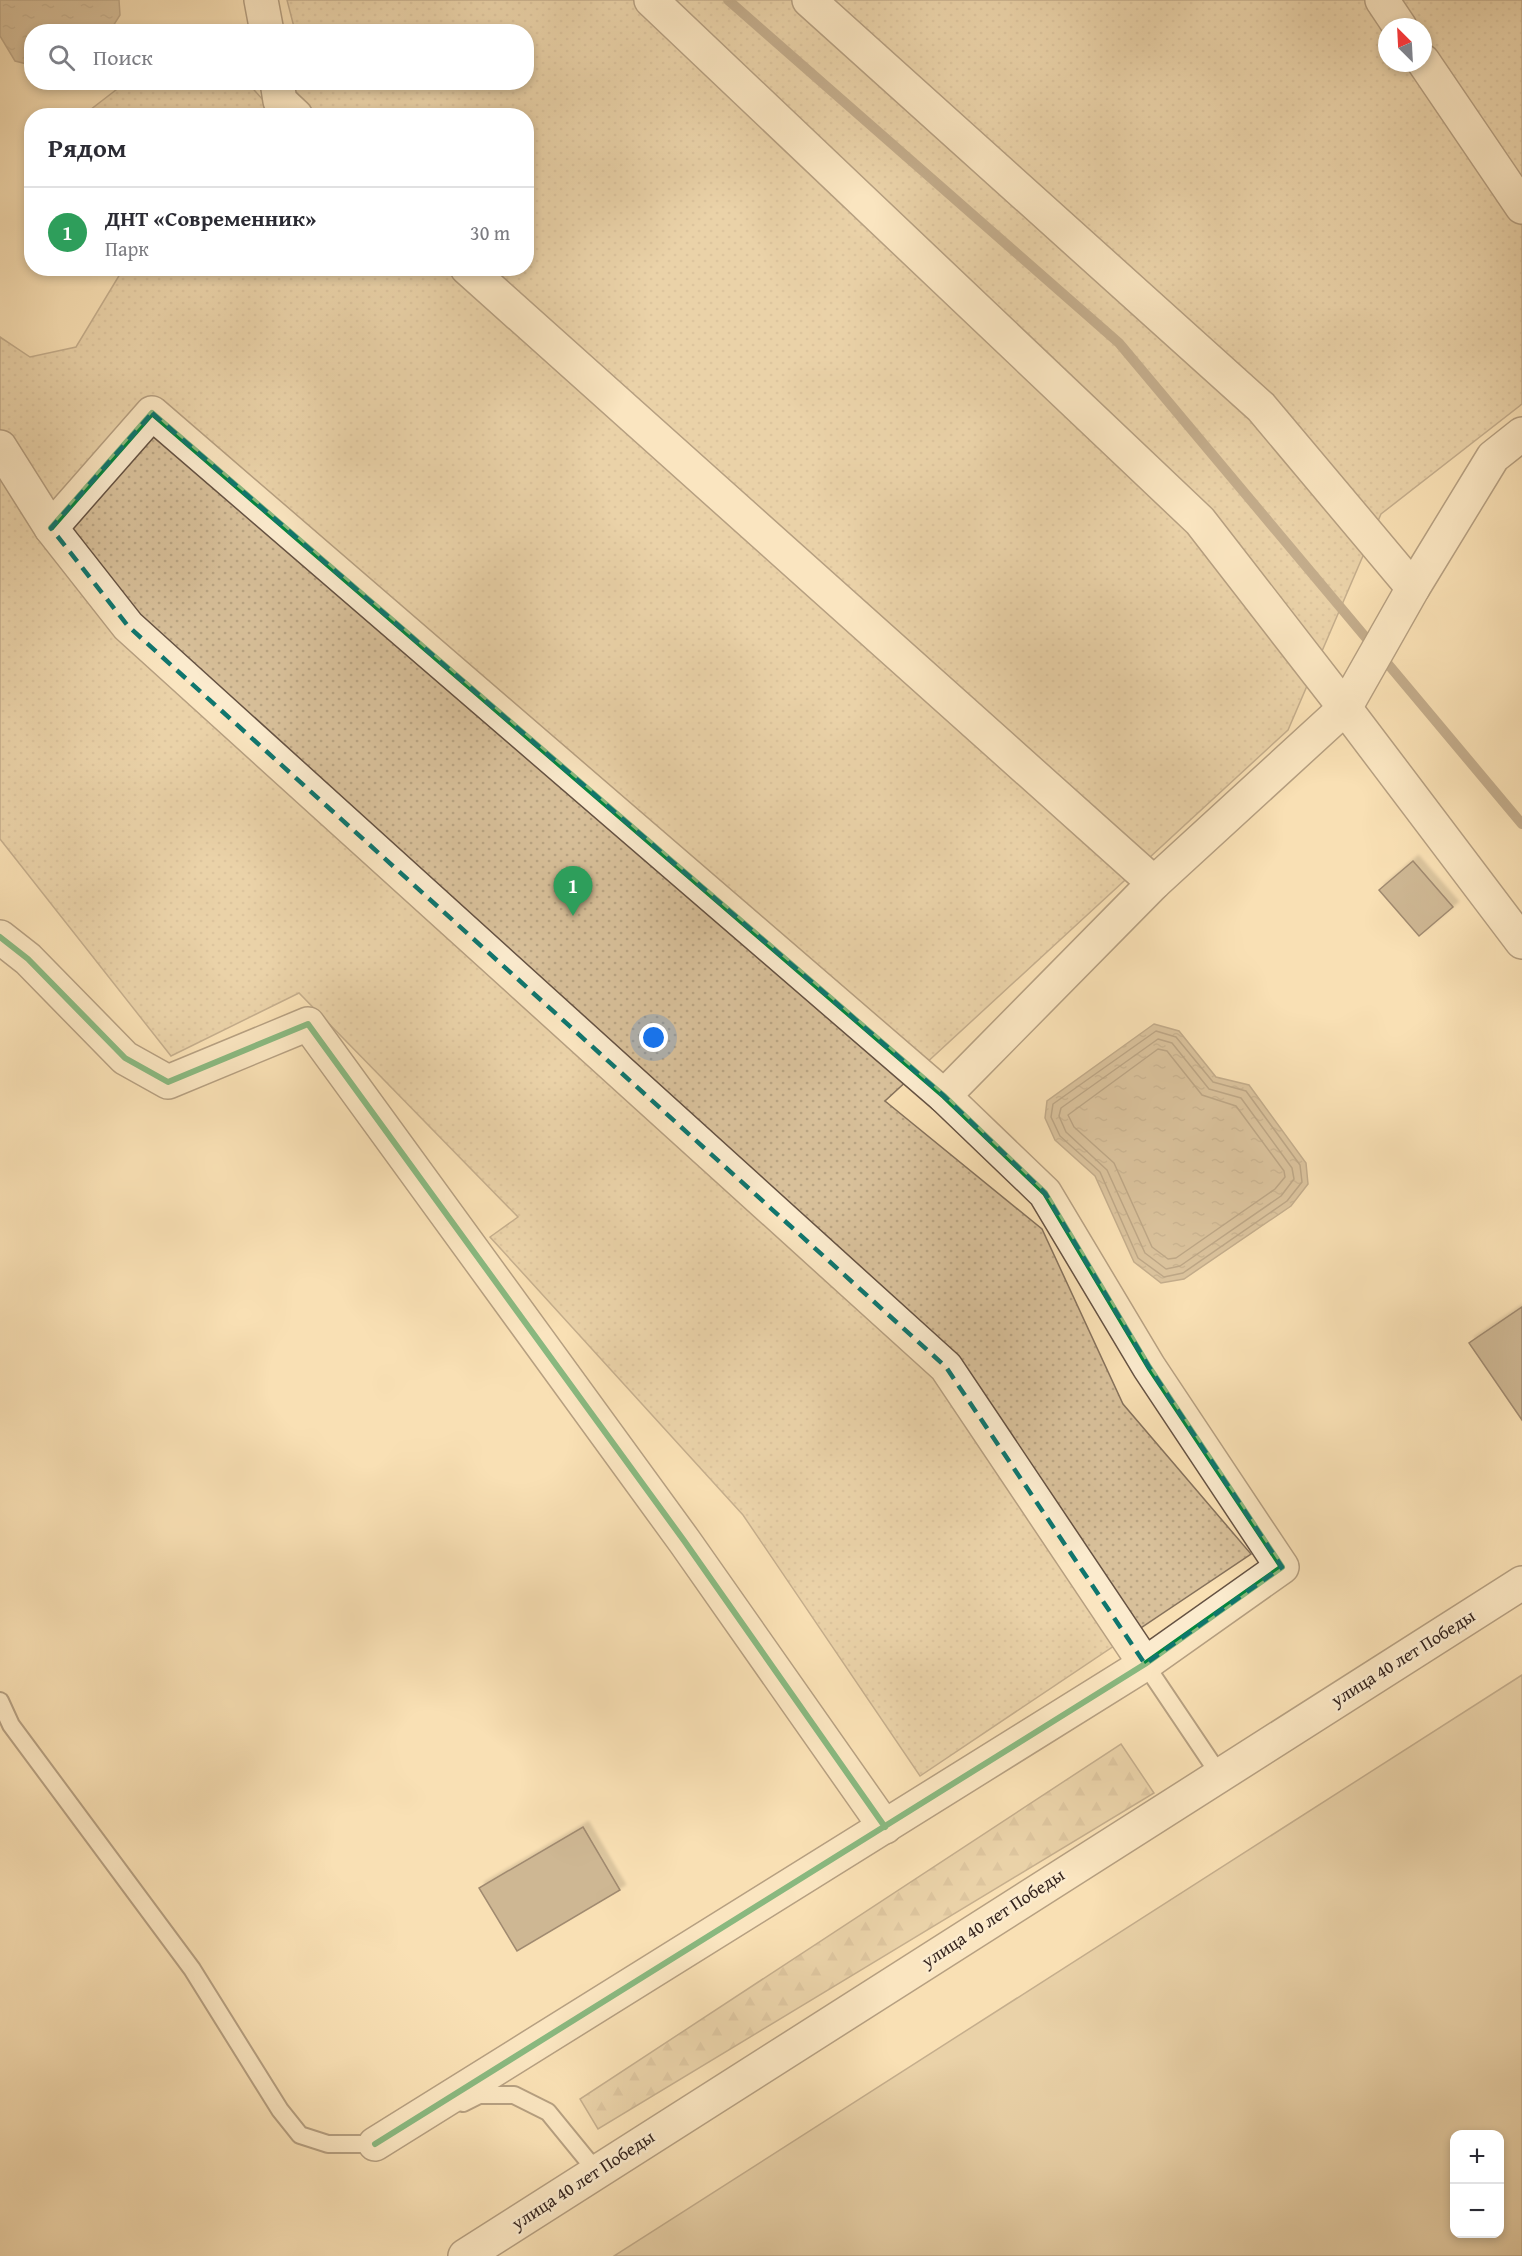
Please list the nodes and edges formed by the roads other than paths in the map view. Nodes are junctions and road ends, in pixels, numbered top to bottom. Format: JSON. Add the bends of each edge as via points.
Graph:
{"nodes":[{"id":1,"x":261,"y":0,"type":"edge"},
{"id":2,"x":651,"y":0,"type":"edge"},
{"id":3,"x":809,"y":0,"type":"edge"},
{"id":4,"x":1382,"y":0,"type":"edge"},
{"id":5,"x":1394,"y":18,"type":"edge"},
{"id":6,"x":266,"y":24,"type":"edge"},
{"id":7,"x":1430,"y":72,"type":"edge"},
{"id":8,"x":278,"y":90,"type":"edge"},
{"id":9,"x":287,"y":108,"type":"edge"},
{"id":10,"x":1522,"y":207,"type":"edge"},
{"id":11,"x":476,"y":276,"type":"edge"},
{"id":12,"x":1522,"y":434,"type":"edge"},
{"id":13,"x":0,"y":447,"type":"edge"},
{"id":14,"x":51,"y":528,"type":"junction"},
{"id":15,"x":1413,"y":588,"type":"junction"},
{"id":16,"x":1345,"y":708,"type":"junction"},
{"id":17,"x":1154,"y":883,"type":"junction"},
{"id":18,"x":0,"y":937,"type":"edge"},
{"id":19,"x":1522,"y":942,"type":"edge"},
{"id":20,"x":944,"y":1096,"type":"junction"},
{"id":21,"x":1522,"y":1583,"type":"edge"},
{"id":22,"x":1145,"y":1664,"type":"junction"},
{"id":23,"x":0,"y":1701,"type":"edge"},
{"id":24,"x":1219,"y":1774,"type":"junction"},
{"id":25,"x":885,"y":1827,"type":"junction"},
{"id":26,"x":375,"y":2144,"type":"junction"},
{"id":27,"x":597,"y":2172,"type":"junction"},
{"id":28,"x":465,"y":2256,"type":"edge"}],
"edges":[{"from":1,"to":6,"type":"street"},
{"from":2,"to":16,"type":"street","via":[[1200,521]]},
{"from":3,"to":15,"type":"street","via":[[1261,407]]},
{"from":4,"to":5,"type":"street"},
{"from":7,"to":10,"type":"street"},
{"from":8,"to":9,"type":"street","via":[[280,101]]},
{"from":11,"to":17,"type":"street"},
{"from":12,"to":15,"type":"street","via":[[1493,457]]},
{"from":13,"to":14,"type":"street"},
{"from":14,"to":20,"type":"street","via":[[152,413]]},
{"from":14,"to":22,"type":"street","via":[[128,626],[946,1367]]},
{"from":15,"to":16,"type":"street"},
{"from":16,"to":17,"type":"street"},
{"from":16,"to":19,"type":"street"},
{"from":17,"to":20,"type":"street"},
{"from":18,"to":25,"type":"street","via":[[28,959],[125,1058],[168,1082],[308,1024],[678,1532]]},
{"from":20,"to":22,"type":"street","via":[[1045,1193],[1149,1367],[1282,1567]]},
{"from":21,"to":24,"type":"street","name":"улица 40 лет Победы"},
{"from":22,"to":24,"type":"lane"},
{"from":22,"to":25,"type":"street"},
{"from":23,"to":26,"type":"lane","via":[[11,1725],[192,1969],[280,2110],[300,2135],[328,2144]]},
{"from":24,"to":27,"type":"street","name":"улица 40 лет Победы"},
{"from":25,"to":26,"type":"street"},
{"from":26,"to":27,"type":"lane","via":[[479,2096],[514,2095],[548,2112]]},
{"from":27,"to":28,"type":"street","name":"улица 40 лет Победы"}]}
